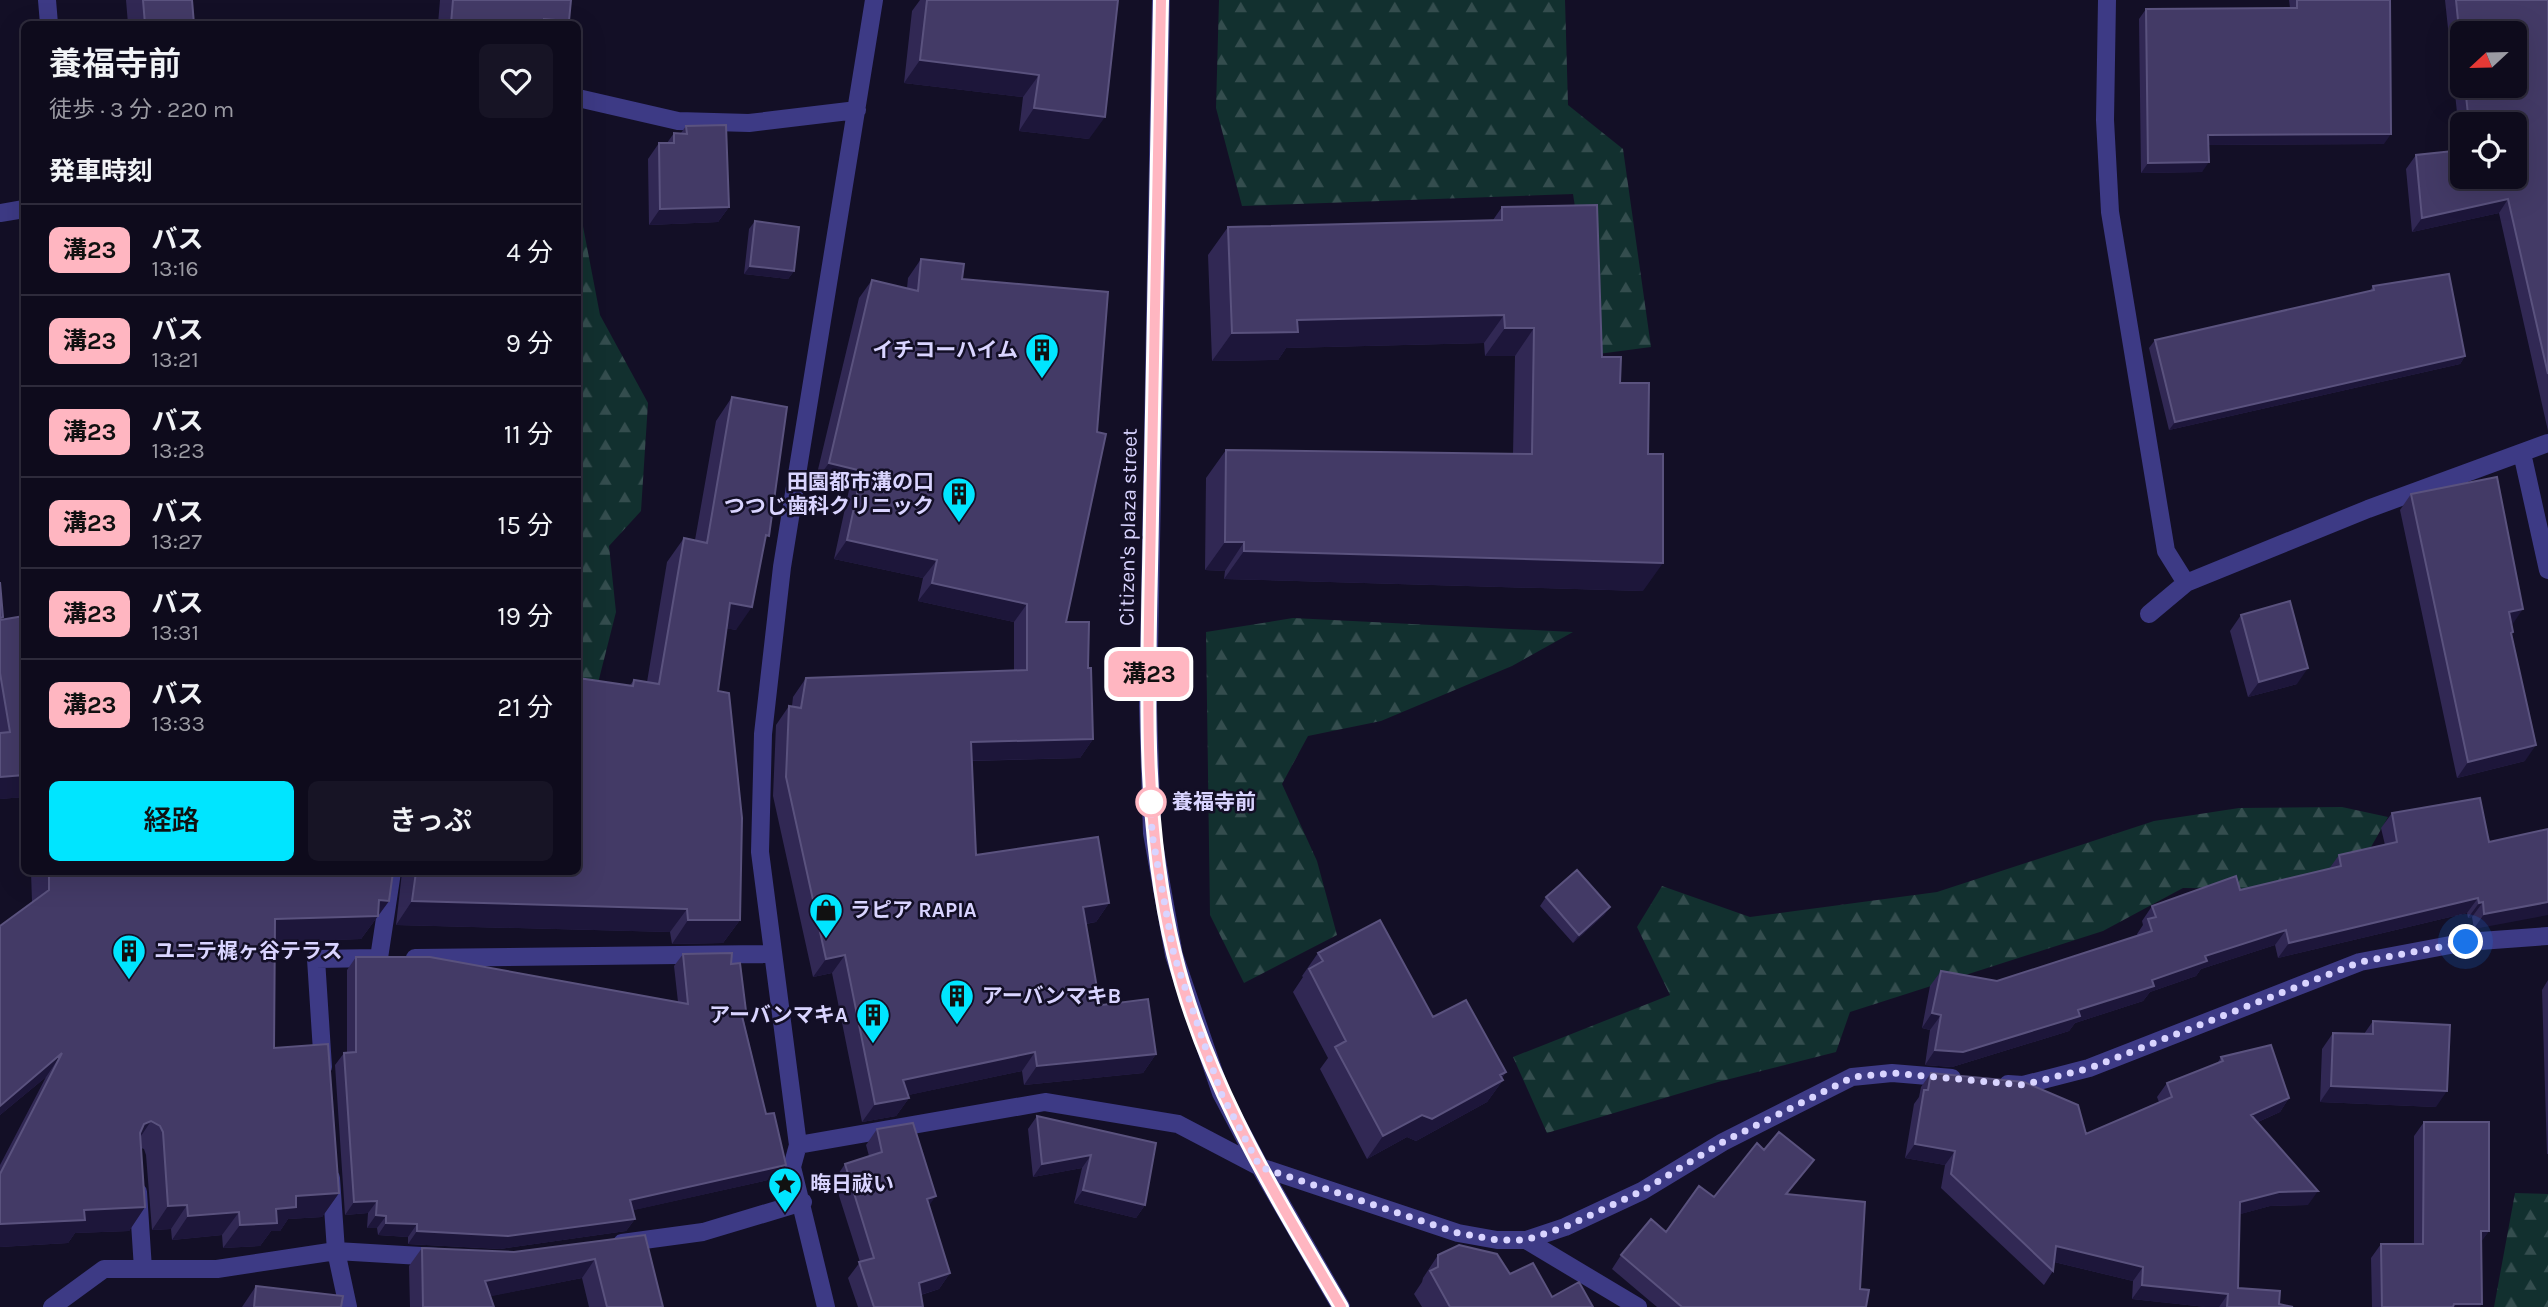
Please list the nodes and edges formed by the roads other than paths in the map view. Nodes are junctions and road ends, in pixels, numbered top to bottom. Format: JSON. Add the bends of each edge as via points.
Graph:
{"nodes":[{"id":1,"x":47,"y":0,"type":"edge"},
{"id":2,"x":874,"y":0,"type":"edge"},
{"id":3,"x":1161,"y":0,"type":"edge"},
{"id":4,"x":2107,"y":0,"type":"edge"},
{"id":5,"x":50,"y":21,"type":"edge"},
{"id":6,"x":581,"y":99,"type":"edge"},
{"id":7,"x":857,"y":110,"type":"junction"},
{"id":8,"x":21,"y":210,"type":"edge"},
{"id":9,"x":0,"y":213,"type":"edge"},
{"id":10,"x":2548,"y":443,"type":"edge"},
{"id":11,"x":2522,"y":453,"type":"junction"},
{"id":12,"x":2548,"y":570,"type":"edge"},
{"id":13,"x":2186,"y":583,"type":"junction"},
{"id":14,"x":2150,"y":614,"type":"dead end"},
{"id":15,"x":392,"y":875,"type":"edge"},
{"id":16,"x":2548,"y":936,"type":"edge"},
{"id":17,"x":772,"y":954,"type":"junction"},
{"id":18,"x":379,"y":958,"type":"junction"},
{"id":19,"x":1966,"y":1080,"type":"edge"},
{"id":20,"x":1990,"y":1082,"type":"edge"},
{"id":21,"x":324,"y":1084,"type":"edge"},
{"id":22,"x":798,"y":1144,"type":"junction"},
{"id":23,"x":329,"y":1154,"type":"edge"},
{"id":24,"x":1260,"y":1167,"type":"junction"},
{"id":25,"x":136,"y":1168,"type":"edge"},
{"id":26,"x":803,"y":1202,"type":"junction"},
{"id":27,"x":1526,"y":1240,"type":"junction"},
{"id":28,"x":608,"y":1245,"type":"edge"},
{"id":29,"x":336,"y":1251,"type":"junction"},
{"id":30,"x":459,"y":1258,"type":"edge"},
{"id":31,"x":143,"y":1269,"type":"junction"},
{"id":32,"x":52,"y":1307,"type":"edge"},
{"id":33,"x":348,"y":1307,"type":"edge"},
{"id":34,"x":826,"y":1307,"type":"edge"},
{"id":35,"x":1341,"y":1307,"type":"edge"},
{"id":36,"x":1638,"y":1307,"type":"edge"}],
"edges":[{"from":1,"to":5,"type":"street"},
{"from":2,"to":7,"type":"street"},
{"from":3,"to":24,"type":"street","name":"Citizen's plaza street","via":[[1148,706],[1152,834],[1174,955],[1221,1093]]},
{"from":4,"to":13,"type":"street","via":[[2105,108],[2110,212],[2166,551]]},
{"from":6,"to":7,"type":"street","via":[[678,121],[749,123]]},
{"from":7,"to":17,"type":"street","via":[[782,567],[763,734],[760,852]]},
{"from":8,"to":9,"type":"street"},
{"from":10,"to":11,"type":"street"},
{"from":11,"to":12,"type":"street"},
{"from":11,"to":13,"type":"street"},
{"from":13,"to":14,"type":"street"},
{"from":15,"to":18,"type":"street"},
{"from":16,"to":20,"type":"street","via":[[2466,942],[2360,962],[2090,1068],[2023,1085]]},
{"from":17,"to":18,"type":"street"},
{"from":17,"to":22,"type":"street"},
{"from":18,"to":21,"type":"street","via":[[316,960]]},
{"from":19,"to":27,"type":"street","via":[[1892,1073],[1853,1077],[1723,1142],[1642,1191]]},
{"from":22,"to":24,"type":"street","via":[[1045,1102],[1178,1124]]},
{"from":22,"to":26,"type":"street","via":[[792,1167]]},
{"from":23,"to":29,"type":"street"},
{"from":24,"to":27,"type":"street","via":[[1458,1233]]},
{"from":24,"to":35,"type":"street","name":"Citizen's plaza street"},
{"from":25,"to":31,"type":"street"},
{"from":26,"to":28,"type":"street","via":[[703,1232]]},
{"from":26,"to":34,"type":"street"},
{"from":27,"to":36,"type":"street"},
{"from":29,"to":30,"type":"street"},
{"from":29,"to":31,"type":"street","via":[[217,1269]]},
{"from":29,"to":33,"type":"street"},
{"from":31,"to":32,"type":"street","via":[[104,1269]]}]}
